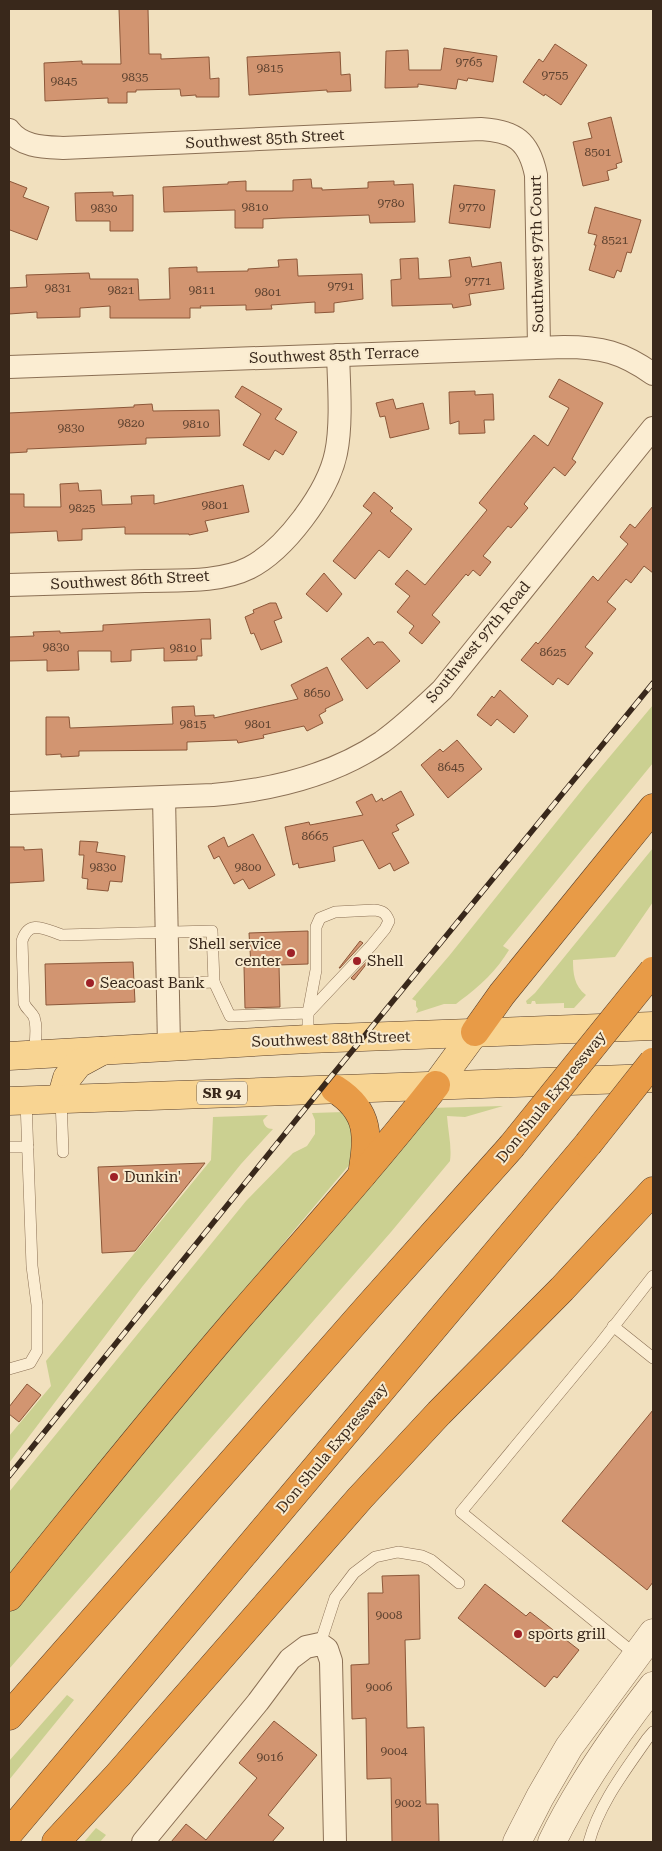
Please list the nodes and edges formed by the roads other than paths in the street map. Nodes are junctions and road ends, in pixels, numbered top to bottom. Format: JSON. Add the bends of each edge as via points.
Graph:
{"nodes":[{"id":1,"x":11,"y":134,"type":"edge"},
{"id":2,"x":517,"y":137,"type":"joint"},
{"id":3,"x":539,"y":347,"type":"junction"},
{"id":4,"x":338,"y":355,"type":"junction"},
{"id":5,"x":9,"y":367,"type":"edge"},
{"id":6,"x":653,"y":374,"type":"edge"},
{"id":7,"x":653,"y":428,"type":"edge"},
{"id":8,"x":9,"y":586,"type":"edge"},
{"id":9,"x":164,"y":797,"type":"junction"},
{"id":10,"x":9,"y":803,"type":"edge"},
{"id":11,"x":653,"y":808,"type":"edge"},
{"id":12,"x":168,"y":932,"type":"junction"},
{"id":13,"x":653,"y":970,"type":"edge"},
{"id":14,"x":214,"y":982,"type":"junction"},
{"id":15,"x":168,"y":984,"type":"junction"},
{"id":16,"x":308,"y":1026,"type":"junction"},
{"id":17,"x":653,"y":1026,"type":"edge"},
{"id":18,"x":231,"y":1029,"type":"junction"},
{"id":19,"x":475,"y":1032,"type":"junction"},
{"id":20,"x":169,"y":1046,"type":"junction"},
{"id":21,"x":102,"y":1050,"type":"junction"},
{"id":22,"x":22,"y":1055,"type":"edge"},
{"id":23,"x":653,"y":1062,"type":"edge"},
{"id":24,"x":653,"y":1078,"type":"edge"},
{"id":25,"x":436,"y":1085,"type":"junction"},
{"id":26,"x":335,"y":1088,"type":"junction"},
{"id":27,"x":61,"y":1099,"type":"junction"},
{"id":28,"x":18,"y":1101,"type":"edge"},
{"id":29,"x":28,"y":1147,"type":"junction"},
{"id":30,"x":9,"y":1148,"type":"edge"},
{"id":31,"x":63,"y":1152,"type":"dead end"},
{"id":32,"x":362,"y":1175,"type":"junction"},
{"id":33,"x":653,"y":1191,"type":"edge"},
{"id":34,"x":653,"y":1276,"type":"edge"},
{"id":35,"x":614,"y":1326,"type":"junction"},
{"id":36,"x":653,"y":1358,"type":"edge"},
{"id":37,"x":9,"y":1369,"type":"edge"},
{"id":38,"x":459,"y":1583,"type":"dead end"},
{"id":39,"x":9,"y":1597,"type":"edge"},
{"id":40,"x":653,"y":1633,"type":"edge"},
{"id":41,"x":320,"y":1644,"type":"junction"},
{"id":42,"x":645,"y":1662,"type":"edge"},
{"id":43,"x":653,"y":1686,"type":"edge"},
{"id":44,"x":9,"y":1716,"type":"edge"},
{"id":45,"x":653,"y":1732,"type":"edge"},
{"id":46,"x":9,"y":1833,"type":"edge"},
{"id":47,"x":56,"y":1842,"type":"edge"},
{"id":48,"x":143,"y":1842,"type":"edge"},
{"id":49,"x":335,"y":1842,"type":"edge"},
{"id":50,"x":517,"y":1842,"type":"edge"},
{"id":51,"x":552,"y":1842,"type":"edge"},
{"id":52,"x":589,"y":1842,"type":"edge"}],
"edges":[{"from":1,"to":2,"type":"street","name":"Southwest 85th Street","via":[[40,147],[63,148],[482,129]]},
{"from":2,"to":3,"type":"street","name":"Southwest 97th Court","via":[[530,153],[536,175]]},
{"from":3,"to":4,"type":"street","name":"Southwest 85th Terrace"},
{"from":3,"to":6,"type":"street","name":"Southwest 85th Terrace","via":[[605,350]]},
{"from":4,"to":5,"type":"street","name":"Southwest 85th Terrace"},
{"from":4,"to":8,"type":"street","name":"Southwest 86th Street","via":[[337,453],[315,502],[267,556],[249,568],[200,579]]},
{"from":7,"to":9,"type":"street","name":"Southwest 97th Road","via":[[442,690],[381,742],[337,767],[289,783],[244,792]]},
{"from":9,"to":10,"type":"street","name":"Southwest 97th Road"},
{"from":9,"to":12,"type":"street"},
{"from":11,"to":19,"type":"highway","via":[[502,994]]},
{"from":12,"to":14,"type":"lane","via":[[212,931]]},
{"from":12,"to":15,"type":"street"},
{"from":12,"to":22,"type":"lane","via":[[62,935],[38,927],[24,933],[24,1003],[36,1024]]},
{"from":13,"to":44,"type":"highway","name":"Don Shula Expressway","bridge":true,"via":[[511,1147]]},
{"from":14,"to":15,"type":"lane"},
{"from":14,"to":18,"type":"lane"},
{"from":15,"to":20,"type":"street"},
{"from":16,"to":16,"type":"lane","via":[[316,970],[316,927],[320,918],[335,912],[374,910],[386,914],[385,929]]},
{"from":16,"to":18,"type":"main road","name":"Southwest 88th Street"},
{"from":16,"to":19,"type":"main road","name":"Southwest 88th Street"},
{"from":17,"to":19,"type":"main road","name":"Southwest 88th Street"},
{"from":18,"to":20,"type":"main road","name":"Southwest 88th Street"},
{"from":19,"to":25,"type":"main road"},
{"from":20,"to":21,"type":"main road","name":"Southwest 88th Street"},
{"from":21,"to":22,"type":"main road","name":"Southwest 88th Street"},
{"from":21,"to":27,"type":"main road","via":[[78,1064],[67,1078]]},
{"from":23,"to":46,"type":"highway","name":"Don Shula Expressway","bridge":true,"via":[[588,1144]]},
{"from":24,"to":25,"type":"main road","number":"SR 94"},
{"from":25,"to":26,"type":"main road","number":"SR 94"},
{"from":25,"to":32,"type":"highway"},
{"from":26,"to":27,"type":"main road","number":"SR 94"},
{"from":26,"to":32,"type":"highway","via":[[348,1097],[367,1132]]},
{"from":27,"to":28,"type":"main road","number":"SR 94"},
{"from":27,"to":31,"type":"lane"},
{"from":28,"to":29,"type":"lane"},
{"from":29,"to":30,"type":"lane"},
{"from":29,"to":37,"type":"lane","via":[[37,1351],[30,1363]]},
{"from":32,"to":39,"type":"highway","via":[[127,1451]]},
{"from":33,"to":47,"type":"highway","via":[[360,1498]]},
{"from":34,"to":35,"type":"lane"},
{"from":35,"to":36,"type":"lane"},
{"from":35,"to":42,"type":"lane","via":[[461,1512]]},
{"from":38,"to":41,"type":"lane","via":[[422,1556],[398,1552],[375,1557],[354,1573],[335,1598]]},
{"from":40,"to":42,"type":"street"},
{"from":41,"to":48,"type":"street","via":[[306,1647],[290,1659]]},
{"from":41,"to":49,"type":"street","via":[[331,1661]]},
{"from":42,"to":50,"type":"street","via":[[562,1758]]},
{"from":43,"to":51,"type":"street","via":[[591,1772]]},
{"from":45,"to":52,"type":"lane","via":[[612,1791]]}]}
